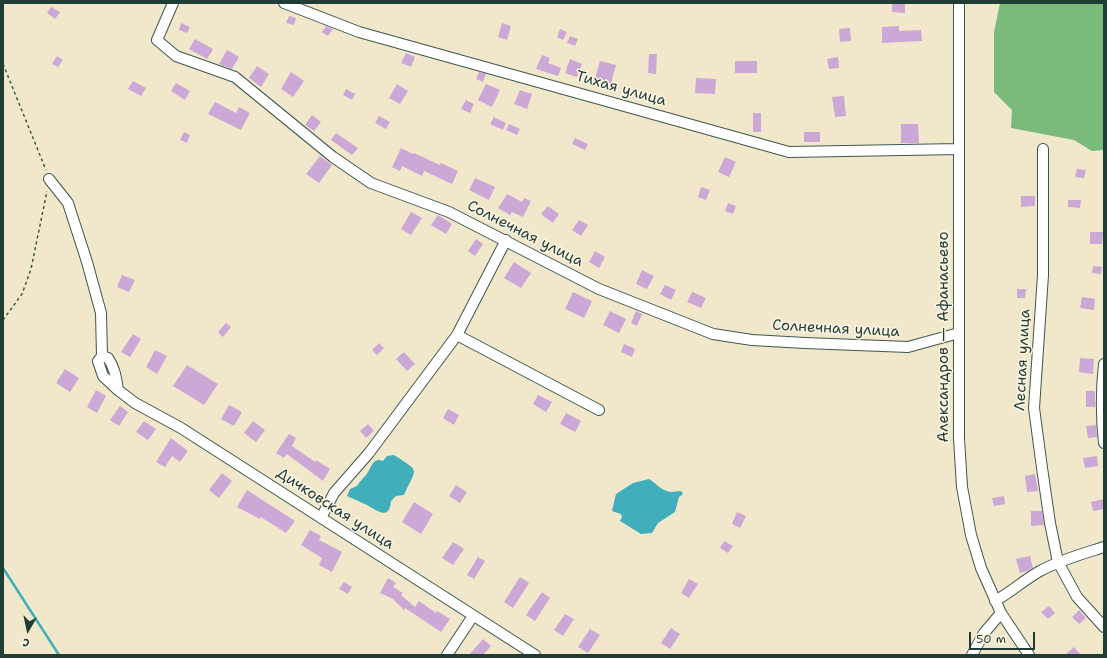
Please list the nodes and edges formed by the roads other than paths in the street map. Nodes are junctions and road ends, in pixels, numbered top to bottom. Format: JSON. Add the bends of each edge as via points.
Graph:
{"nodes":[{"id":1,"x":173,"y":3,"type":"edge"},
{"id":2,"x":284,"y":3,"type":"edge"},
{"id":3,"x":959,"y":3,"type":"edge"},
{"id":4,"x":959,"y":149,"type":"junction"},
{"id":5,"x":1043,"y":149,"type":"dead end"},
{"id":6,"x":49,"y":179,"type":"road end"},
{"id":7,"x":506,"y":240,"type":"junction"},
{"id":8,"x":959,"y":333,"type":"junction"},
{"id":9,"x":457,"y":334,"type":"junction"},
{"id":10,"x":1104,"y":364,"type":"edge"},
{"id":11,"x":599,"y":410,"type":"dead end"},
{"id":12,"x":1104,"y":443,"type":"edge"},
{"id":13,"x":321,"y":518,"type":"junction"},
{"id":14,"x":1104,"y":547,"type":"edge"},
{"id":15,"x":1058,"y":562,"type":"junction"},
{"id":16,"x":995,"y":601,"type":"junction"},
{"id":17,"x":1001,"y":613,"type":"junction"},
{"id":18,"x":473,"y":616,"type":"junction"},
{"id":19,"x":1104,"y":627,"type":"edge"},
{"id":20,"x":447,"y":655,"type":"edge"},
{"id":21,"x":535,"y":655,"type":"edge"},
{"id":22,"x":972,"y":655,"type":"edge"},
{"id":23,"x":1029,"y":655,"type":"edge"}],
"edges":[{"from":1,"to":7,"type":"street","name":"Солнечная улица","via":[[157,40],[176,56],[235,77],[333,157],[371,183],[449,212]]},
{"from":2,"to":4,"type":"street","name":"Тихая улица","via":[[359,32],[789,152]]},
{"from":3,"to":4,"type":"street","name":"Александров — Афанасьево"},
{"from":4,"to":8,"type":"street","name":"Александров — Афанасьево"},
{"from":5,"to":15,"type":"street","name":"Лесная улица","via":[[1043,275],[1034,408]]},
{"from":6,"to":13,"type":"street","name":"Дичковская улица","via":[[68,203],[101,313],[102,356],[98,361],[103,376],[135,403],[181,428]]},
{"from":7,"to":8,"type":"street","name":"Солнечная улица","via":[[599,289],[713,334],[752,340],[908,347]]},
{"from":7,"to":9,"type":"street"},
{"from":8,"to":16,"type":"street","name":"Александров — Афанасьево","via":[[959,438],[962,487],[971,535]]},
{"from":9,"to":11,"type":"street"},
{"from":9,"to":13,"type":"street","via":[[369,453],[334,493]]},
{"from":10,"to":12,"type":"street","via":[[1101,415]]},
{"from":13,"to":18,"type":"street","name":"Дичковская улица"},
{"from":14,"to":15,"type":"street"},
{"from":15,"to":16,"type":"street","via":[[1038,572]]},
{"from":15,"to":19,"type":"street","name":"Лесная улица","via":[[1077,597]]},
{"from":16,"to":17,"type":"street","name":"Александров — Афанасьево"},
{"from":17,"to":22,"type":"street","via":[[984,633]]},
{"from":17,"to":23,"type":"street","name":"Александров — Афанасьево"},
{"from":18,"to":20,"type":"street"},
{"from":18,"to":21,"type":"street","name":"Дичковская улица"}]}
